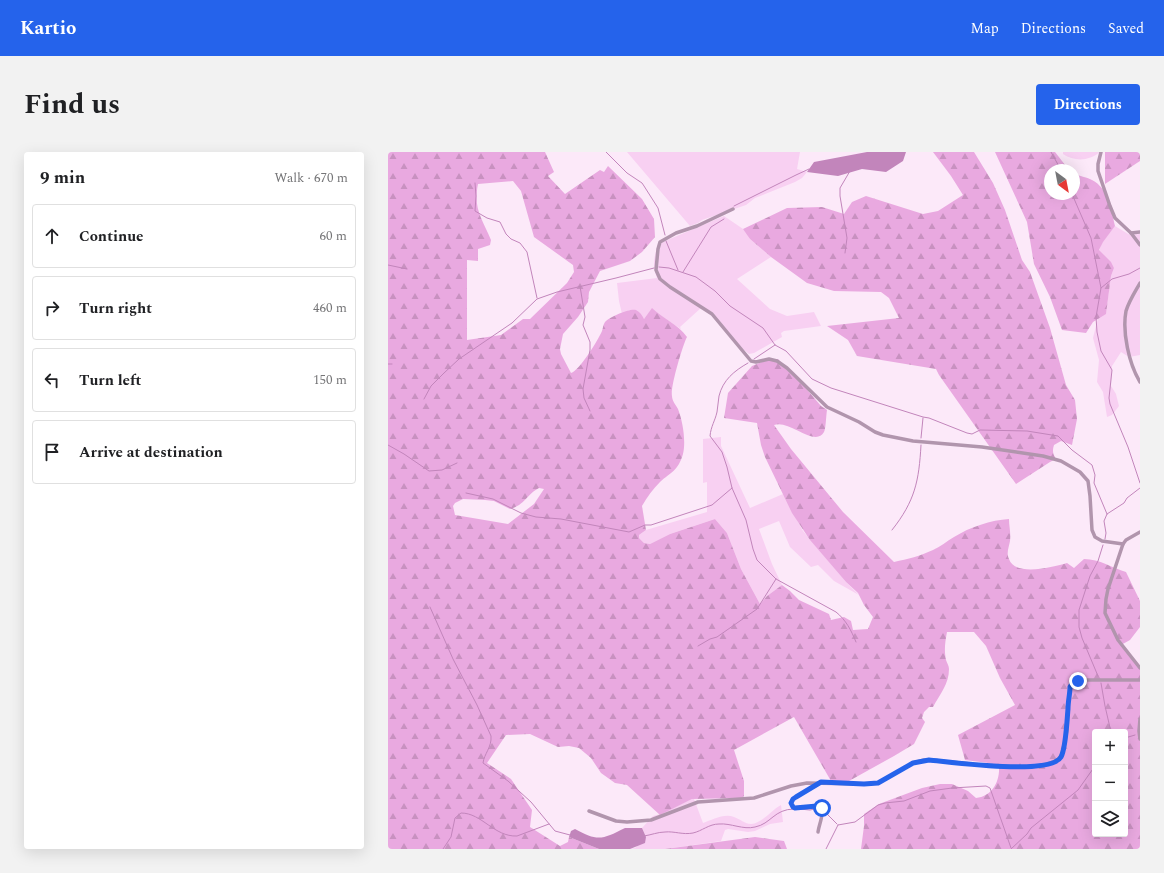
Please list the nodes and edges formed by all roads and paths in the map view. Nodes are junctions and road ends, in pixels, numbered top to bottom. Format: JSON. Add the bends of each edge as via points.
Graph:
{"nodes":[{"id":1,"x":1101,"y":152,"type":"edge"},
{"id":2,"x":733,"y":209,"type":"dead end"},
{"id":3,"x":1140,"y":232,"type":"edge"},
{"id":4,"x":1130,"y":233,"type":"junction"},
{"id":5,"x":1140,"y":245,"type":"edge"},
{"id":6,"x":1140,"y":283,"type":"edge"},
{"id":7,"x":1140,"y":382,"type":"edge"},
{"id":8,"x":1139,"y":533,"type":"edge"},
{"id":9,"x":1123,"y":544,"type":"junction"},
{"id":10,"x":1140,"y":668,"type":"edge"},
{"id":11,"x":1140,"y":680,"type":"edge"},
{"id":12,"x":1140,"y":719,"type":"edge"},
{"id":13,"x":1140,"y":739,"type":"edge"},
{"id":14,"x":821,"y":782,"type":"junction"},
{"id":15,"x":589,"y":811,"type":"dead end"},
{"id":16,"x":818,"y":832,"type":"dead end"}],
"edges":[{"from":1,"to":4,"type":"street","via":[[1098,170],[1110,206],[1115,218]]},
{"from":2,"to":9,"type":"street","via":[[660,242],[656,270],[664,283],[712,314],[751,361],[769,358],[777,361],[827,407],[883,435],[913,441],[982,447],[1061,461],[1080,472],[1088,481],[1092,530],[1095,537],[1102,541]]},
{"from":3,"to":4,"type":"street"},
{"from":4,"to":5,"type":"street"},
{"from":6,"to":7,"type":"street","via":[[1128,305],[1125,329],[1132,366]]},
{"from":8,"to":9,"type":"street"},
{"from":9,"to":10,"type":"street","via":[[1104,608],[1118,640]]},
{"from":11,"to":14,"type":"street","via":[[1086,680],[1072,684],[1062,754],[1056,762],[1011,768],[924,760],[913,763],[878,783]]},
{"from":12,"to":13,"type":"street"},
{"from":14,"to":15,"type":"street","via":[[798,784],[754,798],[698,802],[651,820],[616,821]]},
{"from":14,"to":16,"type":"street","via":[[793,799],[791,803],[795,808],[820,806],[822,813]]}]}
